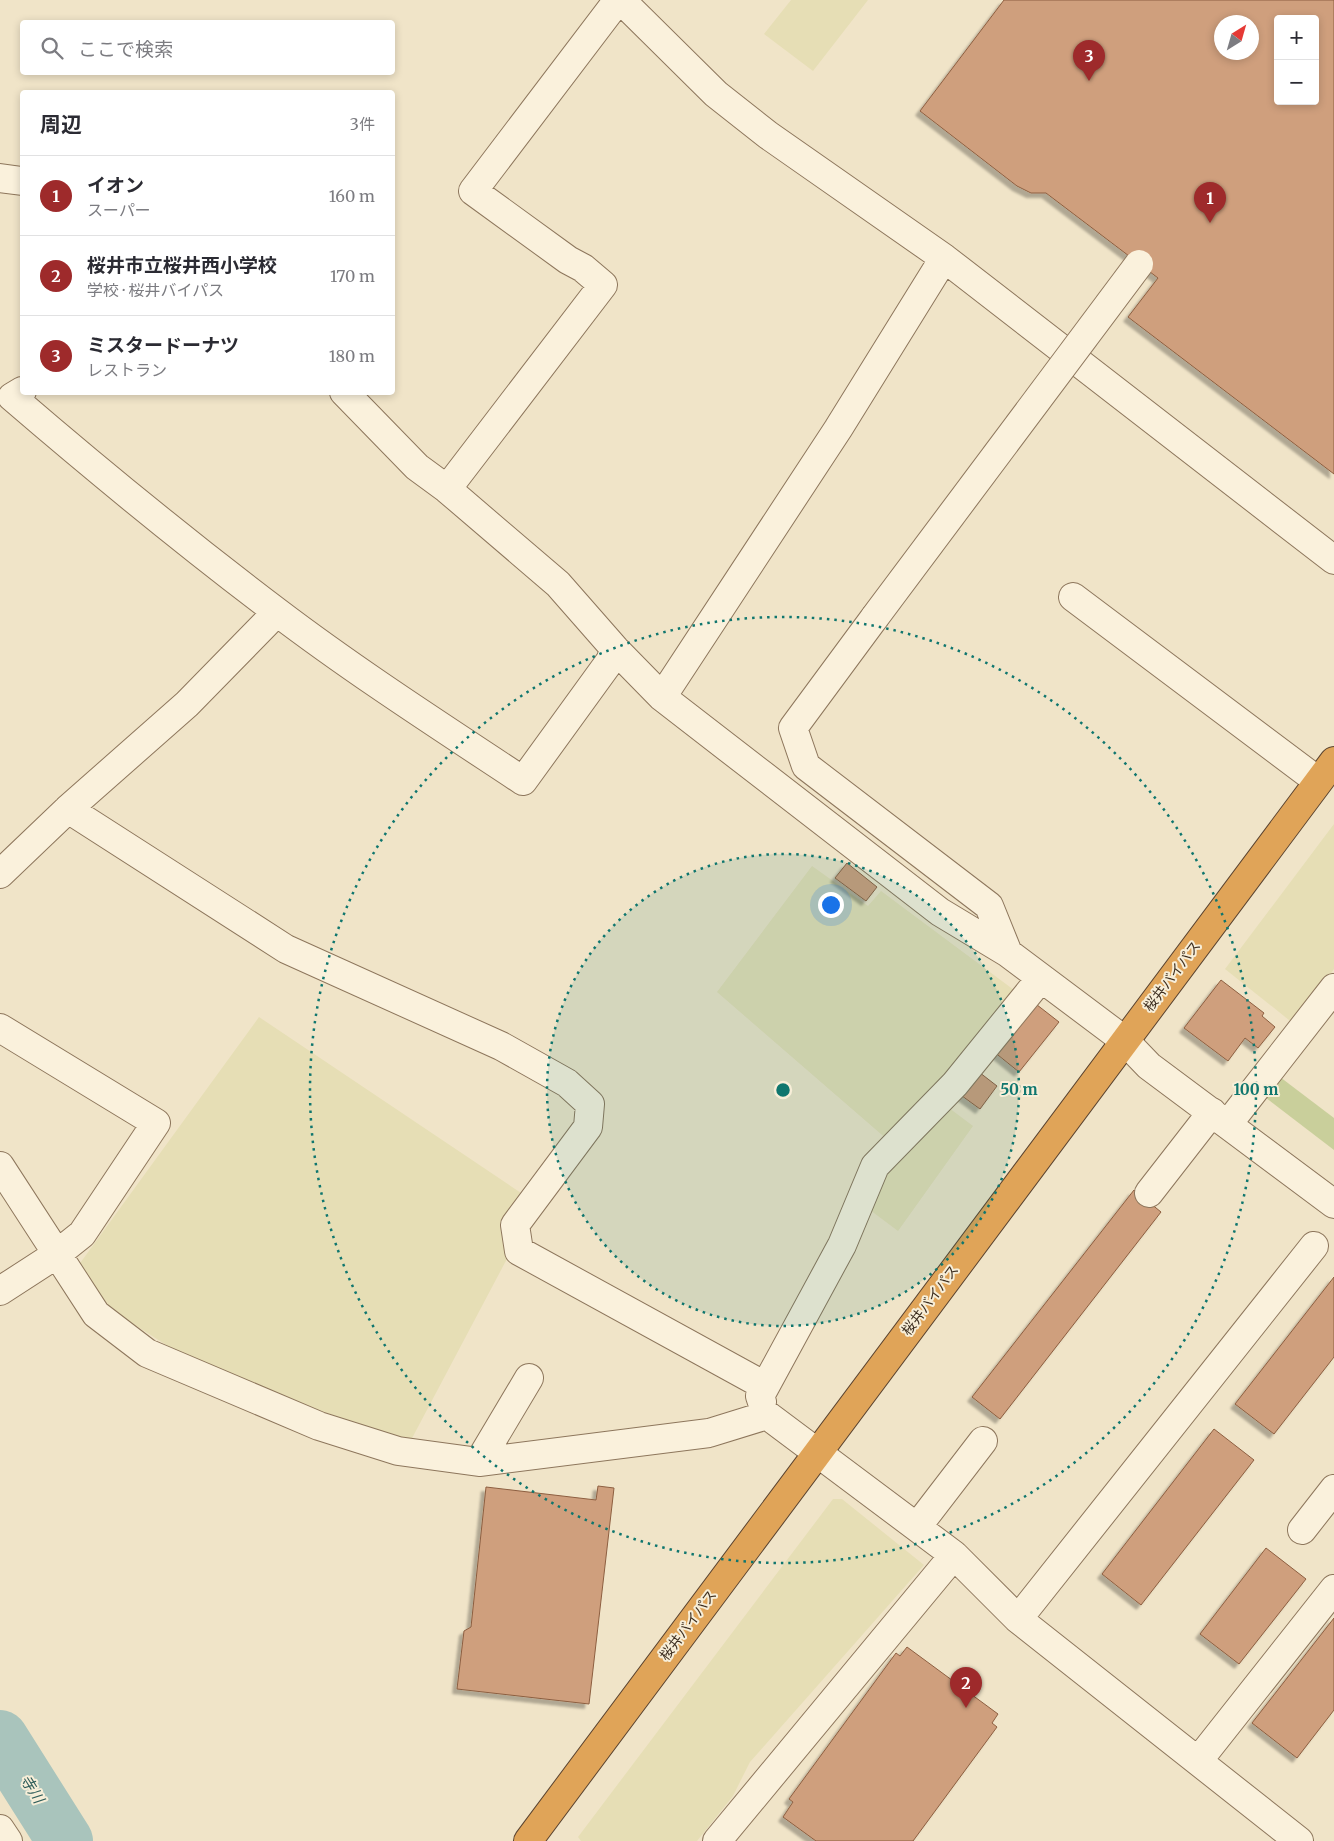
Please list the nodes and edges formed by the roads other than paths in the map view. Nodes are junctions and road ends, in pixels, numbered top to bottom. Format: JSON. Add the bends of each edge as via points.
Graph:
{"nodes":[{"id":1,"x":620,"y":0,"type":"edge"},
{"id":2,"x":0,"y":178,"type":"edge"},
{"id":3,"x":20,"y":181,"type":"edge"},
{"id":4,"x":944,"y":258,"type":"junction"},
{"id":5,"x":1139,"y":264,"type":"dead end"},
{"id":6,"x":20,"y":391,"type":"edge"},
{"id":7,"x":347,"y":395,"type":"edge"},
{"id":8,"x":447,"y":489,"type":"junction"},
{"id":9,"x":1334,"y":560,"type":"edge"},
{"id":10,"x":1073,"y":598,"type":"dead end"},
{"id":11,"x":277,"y":612,"type":"junction"},
{"id":12,"x":614,"y":649,"type":"junction"},
{"id":13,"x":662,"y":697,"type":"junction"},
{"id":14,"x":1326,"y":771,"type":"edge"},
{"id":15,"x":68,"y":809,"type":"junction"},
{"id":16,"x":0,"y":874,"type":"edge"},
{"id":17,"x":1008,"y":953,"type":"junction"},
{"id":18,"x":1041,"y":978,"type":"junction"},
{"id":19,"x":1334,"y":988,"type":"edge"},
{"id":20,"x":0,"y":1028,"type":"edge"},
{"id":21,"x":1124,"y":1040,"type":"junction"},
{"id":22,"x":1220,"y":1118,"type":"junction"},
{"id":23,"x":0,"y":1166,"type":"edge"},
{"id":24,"x":1149,"y":1193,"type":"dead end"},
{"id":25,"x":1334,"y":1204,"type":"edge"},
{"id":26,"x":1314,"y":1246,"type":"dead end"},
{"id":27,"x":57,"y":1254,"type":"junction"},
{"id":28,"x":0,"y":1290,"type":"edge"},
{"id":29,"x":529,"y":1378,"type":"dead end"},
{"id":30,"x":765,"y":1386,"type":"junction"},
{"id":31,"x":767,"y":1415,"type":"junction"},
{"id":32,"x":983,"y":1441,"type":"dead end"},
{"id":33,"x":817,"y":1451,"type":"junction"},
{"id":34,"x":479,"y":1462,"type":"junction"},
{"id":35,"x":1334,"y":1489,"type":"edge"},
{"id":36,"x":917,"y":1527,"type":"junction"},
{"id":37,"x":1302,"y":1530,"type":"dead end"},
{"id":38,"x":954,"y":1555,"type":"junction"},
{"id":39,"x":1334,"y":1588,"type":"edge"},
{"id":40,"x":1018,"y":1619,"type":"junction"},
{"id":41,"x":1198,"y":1761,"type":"junction"},
{"id":42,"x":0,"y":1829,"type":"edge"},
{"id":43,"x":8,"y":1841,"type":"edge"},
{"id":44,"x":528,"y":1841,"type":"edge"},
{"id":45,"x":717,"y":1841,"type":"edge"},
{"id":46,"x":1299,"y":1841,"type":"edge"}],
"edges":[{"from":1,"to":4,"type":"street","via":[[716,94],[768,135]]},
{"from":1,"to":8,"type":"street","via":[[473,191],[583,268],[602,285]]},
{"from":2,"to":3,"type":"street"},
{"from":4,"to":9,"type":"street"},
{"from":4,"to":13,"type":"street","via":[[838,429]]},
{"from":5,"to":17,"type":"street","bridge":true,"via":[[793,728],[806,766],[989,906]]},
{"from":6,"to":11,"type":"street","via":[[12,397],[106,477]]},
{"from":7,"to":8,"type":"street","via":[[417,467]]},
{"from":8,"to":12,"type":"street","via":[[558,584]]},
{"from":10,"to":14,"type":"street"},
{"from":11,"to":12,"type":"street","via":[[523,781],[610,661]]},
{"from":11,"to":15,"type":"street","via":[[187,704]]},
{"from":12,"to":13,"type":"street"},
{"from":13,"to":17,"type":"street","via":[[940,912]]},
{"from":14,"to":21,"type":"highway","name":"桜井バイパス"},
{"from":15,"to":16,"type":"street"},
{"from":15,"to":30,"type":"street","via":[[286,949],[501,1046],[567,1083],[590,1104],[588,1128],[515,1225],[519,1251]]},
{"from":17,"to":18,"type":"street"},
{"from":18,"to":21,"type":"street"},
{"from":18,"to":30,"type":"street","via":[[955,1084],[875,1166],[842,1245]]},
{"from":19,"to":22,"type":"street"},
{"from":20,"to":27,"type":"street","via":[[156,1123],[82,1234]]},
{"from":21,"to":22,"type":"street","via":[[1149,1066]]},
{"from":21,"to":33,"type":"highway","name":"桜井バイパス"},
{"from":22,"to":24,"type":"street"},
{"from":22,"to":25,"type":"street"},
{"from":23,"to":27,"type":"street"},
{"from":26,"to":40,"type":"street"},
{"from":27,"to":28,"type":"street"},
{"from":27,"to":34,"type":"street","via":[[96,1314],[147,1353],[319,1426],[398,1451]]},
{"from":29,"to":34,"type":"street"},
{"from":30,"to":31,"type":"street","via":[[760,1396]]},
{"from":31,"to":33,"type":"street"},
{"from":31,"to":34,"type":"street","via":[[709,1433]]},
{"from":32,"to":36,"type":"street"},
{"from":33,"to":36,"type":"street"},
{"from":33,"to":44,"type":"highway","name":"桜井バイパス"},
{"from":35,"to":37,"type":"street"},
{"from":36,"to":38,"type":"street"},
{"from":38,"to":40,"type":"street"},
{"from":38,"to":45,"type":"street"},
{"from":39,"to":41,"type":"street"},
{"from":40,"to":41,"type":"street"},
{"from":41,"to":46,"type":"street"},
{"from":42,"to":43,"type":"street"}]}
